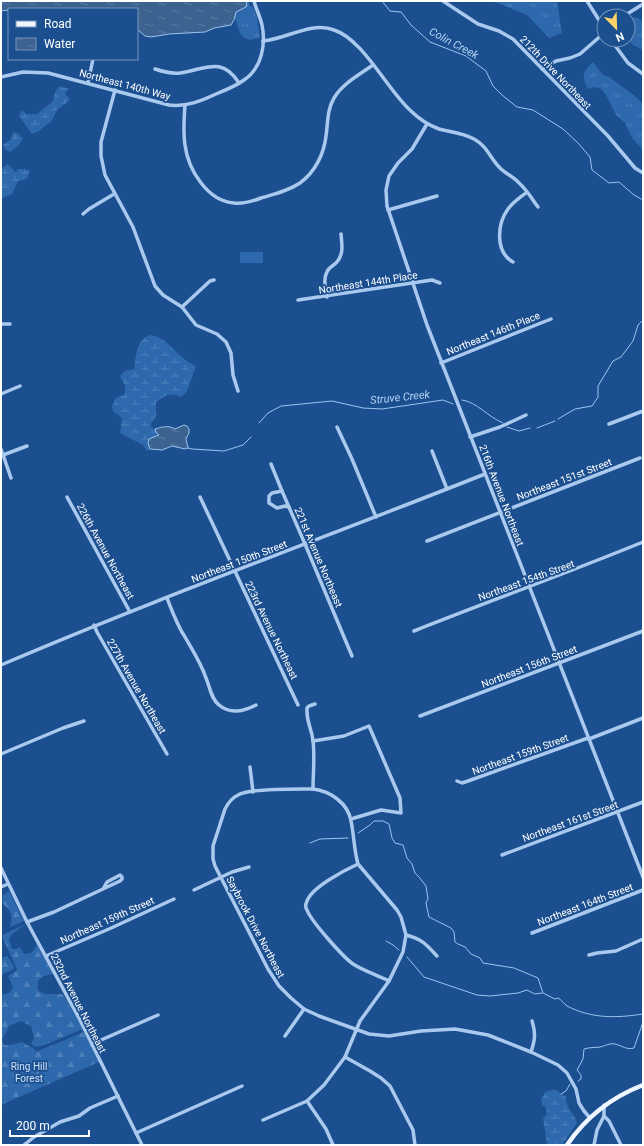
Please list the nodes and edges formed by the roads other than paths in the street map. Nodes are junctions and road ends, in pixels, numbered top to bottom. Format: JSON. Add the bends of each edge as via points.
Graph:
{"nodes":[{"id":1,"x":443,"y":1,"type":"edge"},
{"id":2,"x":587,"y":1,"type":"edge"},
{"id":3,"x":255,"y":2,"type":"edge"},
{"id":4,"x":596,"y":15,"type":"edge"},
{"id":5,"x":596,"y":40,"type":"edge"},
{"id":6,"x":263,"y":41,"type":"junction"},
{"id":7,"x":617,"y":48,"type":"edge"},
{"id":8,"x":93,"y":60,"type":"edge"},
{"id":9,"x":373,"y":65,"type":"junction"},
{"id":10,"x":155,"y":69,"type":"dead end"},
{"id":11,"x":542,"y":69,"type":"junction"},
{"id":12,"x":643,"y":74,"type":"edge"},
{"id":13,"x":1,"y":77,"type":"edge"},
{"id":14,"x":88,"y":83,"type":"junction"},
{"id":15,"x":239,"y":83,"type":"junction"},
{"id":16,"x":115,"y":90,"type":"junction"},
{"id":17,"x":185,"y":105,"type":"junction"},
{"id":18,"x":427,"y":124,"type":"junction"},
{"id":19,"x":643,"y":173,"type":"edge"},
{"id":20,"x":527,"y":192,"type":"junction"},
{"id":21,"x":114,"y":194,"type":"junction"},
{"id":22,"x":437,"y":196,"type":"dead end"},
{"id":23,"x":538,"y":207,"type":"dead end"},
{"id":24,"x":388,"y":210,"type":"junction"},
{"id":25,"x":83,"y":214,"type":"dead end"},
{"id":26,"x":341,"y":234,"type":"dead end"},
{"id":27,"x":513,"y":262,"type":"dead end"},
{"id":28,"x":214,"y":280,"type":"dead end"},
{"id":29,"x":440,"y":282,"type":"dead end"},
{"id":30,"x":412,"y":283,"type":"junction"},
{"id":31,"x":326,"y":297,"type":"junction"},
{"id":32,"x":298,"y":300,"type":"dead end"},
{"id":33,"x":182,"y":307,"type":"junction"},
{"id":34,"x":551,"y":319,"type":"dead end"},
{"id":35,"x":1,"y":324,"type":"edge"},
{"id":36,"x":10,"y":324,"type":"dead end"},
{"id":37,"x":441,"y":363,"type":"junction"},
{"id":38,"x":20,"y":386,"type":"dead end"},
{"id":39,"x":238,"y":391,"type":"dead end"},
{"id":40,"x":1,"y":394,"type":"edge"},
{"id":41,"x":643,"y":412,"type":"edge"},
{"id":42,"x":526,"y":415,"type":"dead end"},
{"id":43,"x":609,"y":424,"type":"dead end"},
{"id":44,"x":337,"y":427,"type":"dead end"},
{"id":45,"x":470,"y":437,"type":"junction"},
{"id":46,"x":27,"y":446,"type":"dead end"},
{"id":47,"x":1,"y":449,"type":"edge"},
{"id":48,"x":432,"y":451,"type":"dead end"},
{"id":49,"x":3,"y":455,"type":"junction"},
{"id":50,"x":640,"y":458,"type":"dead end"},
{"id":51,"x":271,"y":464,"type":"dead end"},
{"id":52,"x":485,"y":474,"type":"junction"},
{"id":53,"x":11,"y":478,"type":"dead end"},
{"id":54,"x":448,"y":489,"type":"junction"},
{"id":55,"x":282,"y":491,"type":"junction"},
{"id":56,"x":67,"y":497,"type":"dead end"},
{"id":57,"x":200,"y":497,"type":"dead end"},
{"id":58,"x":289,"y":508,"type":"junction"},
{"id":59,"x":500,"y":512,"type":"junction"},
{"id":60,"x":376,"y":517,"type":"junction"},
{"id":61,"x":427,"y":541,"type":"dead end"},
{"id":62,"x":643,"y":542,"type":"edge"},
{"id":63,"x":306,"y":544,"type":"junction"},
{"id":64,"x":235,"y":572,"type":"junction"},
{"id":65,"x":529,"y":587,"type":"junction"},
{"id":66,"x":167,"y":598,"type":"junction"},
{"id":67,"x":130,"y":612,"type":"junction"},
{"id":68,"x":94,"y":625,"type":"junction"},
{"id":69,"x":643,"y":630,"type":"edge"},
{"id":70,"x":414,"y":631,"type":"dead end"},
{"id":71,"x":352,"y":656,"type":"dead end"},
{"id":72,"x":559,"y":662,"type":"junction"},
{"id":73,"x":1,"y":665,"type":"edge"},
{"id":74,"x":315,"y":704,"type":"dead end"},
{"id":75,"x":256,"y":705,"type":"dead end"},
{"id":76,"x":298,"y":705,"type":"dead end"},
{"id":77,"x":420,"y":716,"type":"dead end"},
{"id":78,"x":643,"y":718,"type":"edge"},
{"id":79,"x":84,"y":721,"type":"dead end"},
{"id":80,"x":588,"y":738,"type":"junction"},
{"id":81,"x":313,"y":741,"type":"junction"},
{"id":82,"x":1,"y":754,"type":"edge"},
{"id":83,"x":166,"y":754,"type":"dead end"},
{"id":84,"x":250,"y":766,"type":"dead end"},
{"id":85,"x":457,"y":781,"type":"dead end"},
{"id":86,"x":313,"y":789,"type":"junction"},
{"id":87,"x":253,"y":792,"type":"junction"},
{"id":88,"x":643,"y":802,"type":"edge"},
{"id":89,"x":618,"y":812,"type":"junction"},
{"id":90,"x":351,"y":819,"type":"junction"},
{"id":91,"x":502,"y":855,"type":"dead end"},
{"id":92,"x":358,"y":864,"type":"junction"},
{"id":93,"x":249,"y":867,"type":"dead end"},
{"id":94,"x":1,"y":868,"type":"edge"},
{"id":95,"x":643,"y":877,"type":"edge"},
{"id":96,"x":220,"y":878,"type":"junction"},
{"id":97,"x":8,"y":884,"type":"junction"},
{"id":98,"x":1,"y":887,"type":"edge"},
{"id":99,"x":103,"y":889,"type":"junction"},
{"id":100,"x":194,"y":890,"type":"dead end"},
{"id":101,"x":643,"y":890,"type":"edge"},
{"id":102,"x":174,"y":899,"type":"dead end"},
{"id":103,"x":27,"y":922,"type":"junction"},
{"id":104,"x":532,"y":933,"type":"dead end"},
{"id":105,"x":406,"y":935,"type":"junction"},
{"id":106,"x":643,"y":939,"type":"edge"},
{"id":107,"x":589,"y":955,"type":"dead end"},
{"id":108,"x":46,"y":956,"type":"junction"},
{"id":109,"x":437,"y":956,"type":"dead end"},
{"id":110,"x":389,"y":981,"type":"junction"},
{"id":111,"x":304,"y":1009,"type":"junction"},
{"id":112,"x":158,"y":1015,"type":"dead end"},
{"id":113,"x":532,"y":1022,"type":"dead end"},
{"id":114,"x":356,"y":1030,"type":"junction"},
{"id":115,"x":285,"y":1036,"type":"dead end"},
{"id":116,"x":92,"y":1044,"type":"junction"},
{"id":117,"x":531,"y":1052,"type":"junction"},
{"id":118,"x":345,"y":1057,"type":"junction"},
{"id":119,"x":643,"y":1085,"type":"edge"},
{"id":120,"x":242,"y":1086,"type":"dead end"},
{"id":121,"x":118,"y":1096,"type":"junction"},
{"id":122,"x":306,"y":1101,"type":"junction"},
{"id":123,"x":604,"y":1105,"type":"junction"},
{"id":124,"x":604,"y":1116,"type":"junction"},
{"id":125,"x":590,"y":1118,"type":"junction"},
{"id":126,"x":263,"y":1120,"type":"dead end"},
{"id":127,"x":136,"y":1133,"type":"junction"},
{"id":128,"x":24,"y":1145,"type":"edge"},
{"id":129,"x":142,"y":1145,"type":"edge"},
{"id":130,"x":333,"y":1145,"type":"edge"},
{"id":131,"x":415,"y":1145,"type":"edge"},
{"id":132,"x":567,"y":1145,"type":"edge"},
{"id":133,"x":594,"y":1145,"type":"edge"},
{"id":134,"x":621,"y":1145,"type":"edge"}],
"edges":[{"from":1,"to":11,"type":"street","name":"212th Drive Northeast","via":[[478,24],[513,39]]},
{"from":2,"to":4,"type":"street"},
{"from":3,"to":6,"type":"street","name":"Northeast 140th Way","via":[[262,25]]},
{"from":5,"to":11,"type":"street","via":[[580,54],[556,61]]},
{"from":6,"to":9,"type":"street","via":[[324,27],[341,32]]},
{"from":6,"to":15,"type":"street","name":"Northeast 140th Way","via":[[258,64],[252,74]]},
{"from":7,"to":12,"type":"street","via":[[628,63]]},
{"from":8,"to":14,"type":"street"},
{"from":9,"to":17,"type":"street","via":[[343,87],[334,98],[328,112],[321,156],[308,175],[284,192],[240,203],[225,201],[214,195],[198,179],[188,158],[184,137]]},
{"from":9,"to":18,"type":"street","via":[[410,110]]},
{"from":10,"to":15,"type":"street","via":[[165,73],[179,73],[222,67],[233,74]]},
{"from":11,"to":19,"type":"street","name":"212th Drive Northeast","via":[[608,136],[635,168]]},
{"from":13,"to":14,"type":"street","name":"Northeast 140th Way","via":[[37,72]]},
{"from":14,"to":16,"type":"street","name":"Northeast 140th Way"},
{"from":15,"to":17,"type":"street","name":"Northeast 140th Way"},
{"from":16,"to":17,"type":"street","name":"Northeast 140th Way","via":[[169,105]]},
{"from":16,"to":21,"type":"street","via":[[104,129],[101,156],[105,175]]},
{"from":18,"to":20,"type":"street","via":[[476,140],[487,149],[500,169],[519,182]]},
{"from":18,"to":24,"type":"street","name":"216th Avenue Northeast","via":[[412,149],[389,176],[385,196]]},
{"from":20,"to":23,"type":"street"},
{"from":20,"to":27,"type":"street","via":[[513,203],[502,221],[501,246],[505,255]]},
{"from":21,"to":25,"type":"street"},
{"from":21,"to":33,"type":"street","via":[[133,227],[155,286],[162,294]]},
{"from":22,"to":24,"type":"street"},
{"from":24,"to":30,"type":"street","name":"216th Avenue Northeast"},
{"from":26,"to":31,"type":"street","via":[[340,257],[327,271],[325,278]]},
{"from":28,"to":33,"type":"street"},
{"from":29,"to":30,"type":"street","name":"Northeast 144th Place","via":[[432,280]]},
{"from":30,"to":31,"type":"street","name":"Northeast 144th Place"},
{"from":30,"to":37,"type":"street","name":"216th Avenue Northeast"},
{"from":31,"to":32,"type":"street","name":"Northeast 144th Place"},
{"from":33,"to":39,"type":"street","via":[[196,325],[212,331],[228,346]]},
{"from":34,"to":37,"type":"street","name":"Northeast 146th Place"},
{"from":35,"to":36,"type":"street"},
{"from":37,"to":45,"type":"street","name":"216th Avenue Northeast"},
{"from":38,"to":40,"type":"street"},
{"from":41,"to":43,"type":"street"},
{"from":42,"to":45,"type":"street"},
{"from":44,"to":60,"type":"street"},
{"from":45,"to":52,"type":"street","name":"216th Avenue Northeast"},
{"from":46,"to":49,"type":"street"},
{"from":47,"to":49,"type":"street"},
{"from":48,"to":54,"type":"street"},
{"from":49,"to":53,"type":"street"},
{"from":50,"to":59,"type":"street","name":"Northeast 151st Street"},
{"from":51,"to":55,"type":"street","name":"221st Avenue Northeast"},
{"from":52,"to":54,"type":"street","name":"Northeast 150th Street"},
{"from":52,"to":59,"type":"street","name":"216th Avenue Northeast"},
{"from":54,"to":60,"type":"street","name":"Northeast 150th Street"},
{"from":55,"to":58,"type":"street","name":"221st Avenue Northeast"},
{"from":55,"to":58,"type":"street","via":[[272,493],[269,496],[269,503],[277,508]]},
{"from":56,"to":67,"type":"street","name":"226th Avenue Northeast"},
{"from":57,"to":64,"type":"street","name":"223rd Avenue Northeast"},
{"from":58,"to":63,"type":"street","name":"221st Avenue Northeast"},
{"from":59,"to":61,"type":"street","name":"Northeast 151st Street"},
{"from":59,"to":65,"type":"street","name":"216th Avenue Northeast"},
{"from":60,"to":63,"type":"street","name":"Northeast 150th Street"},
{"from":62,"to":65,"type":"street","name":"Northeast 154th Street"},
{"from":63,"to":64,"type":"street","name":"Northeast 150th Street"},
{"from":63,"to":71,"type":"street","name":"221st Avenue Northeast"},
{"from":64,"to":66,"type":"street","name":"Northeast 150th Street"},
{"from":64,"to":76,"type":"street","name":"223rd Avenue Northeast"},
{"from":65,"to":70,"type":"street","name":"Northeast 154th Street"},
{"from":65,"to":72,"type":"street","name":"216th Avenue Northeast"},
{"from":66,"to":67,"type":"street","name":"Northeast 150th Street"},
{"from":66,"to":75,"type":"street","via":[[184,636],[203,669],[216,702],[232,711],[242,711]]},
{"from":67,"to":68,"type":"street","name":"Northeast 150th Street"},
{"from":68,"to":73,"type":"street","name":"Northeast 150th Street"},
{"from":68,"to":83,"type":"street","name":"227th Avenue Northeast"},
{"from":69,"to":72,"type":"street","name":"Northeast 156th Street"},
{"from":72,"to":77,"type":"street","name":"Northeast 156th Street"},
{"from":72,"to":80,"type":"street","name":"216th Avenue Northeast"},
{"from":74,"to":81,"type":"street","via":[[307,708],[307,721]]},
{"from":78,"to":80,"type":"street","name":"Northeast 159th Street"},
{"from":79,"to":82,"type":"street"},
{"from":80,"to":85,"type":"street","name":"Northeast 159th Street","via":[[462,783]]},
{"from":80,"to":89,"type":"street","name":"216th Avenue Northeast"},
{"from":81,"to":86,"type":"street"},
{"from":81,"to":90,"type":"street","via":[[344,736],[369,726],[400,798],[401,813],[381,810]]},
{"from":84,"to":87,"type":"street"},
{"from":86,"to":87,"type":"street"},
{"from":86,"to":90,"type":"street","via":[[322,790],[336,798]]},
{"from":87,"to":96,"type":"street","name":"Saybrook Drive Northeast","via":[[238,795],[228,803],[213,849],[213,859]]},
{"from":88,"to":89,"type":"street","name":"Northeast 161st Street"},
{"from":89,"to":91,"type":"street","name":"Northeast 161st Street"},
{"from":89,"to":95,"type":"street","name":"216th Avenue Northeast"},
{"from":90,"to":92,"type":"street"},
{"from":92,"to":105,"type":"street","via":[[397,910]]},
{"from":92,"to":110,"type":"street","via":[[334,876],[315,891],[308,898],[306,907],[309,916],[343,956],[354,965]]},
{"from":93,"to":96,"type":"street"},
{"from":94,"to":97,"type":"street","name":"232nd Avenue Northeast"},
{"from":96,"to":100,"type":"street"},
{"from":96,"to":111,"type":"street","name":"Saybrook Drive Northeast","via":[[268,969],[279,986]]},
{"from":97,"to":98,"type":"street"},
{"from":97,"to":103,"type":"street","name":"232nd Avenue Northeast"},
{"from":99,"to":99,"type":"street","via":[[120,881],[122,877],[120,875],[107,882]]},
{"from":99,"to":103,"type":"street"},
{"from":101,"to":104,"type":"street","name":"Northeast 164th Street"},
{"from":102,"to":108,"type":"street","name":"Northeast 159th Street"},
{"from":103,"to":108,"type":"street","name":"232nd Avenue Northeast"},
{"from":105,"to":109,"type":"street","via":[[424,942]]},
{"from":105,"to":110,"type":"street","via":[[403,952]]},
{"from":106,"to":107,"type":"street","via":[[616,951]]},
{"from":108,"to":116,"type":"street","name":"232nd Avenue Northeast"},
{"from":110,"to":114,"type":"street","via":[[363,1015]]},
{"from":111,"to":114,"type":"street","name":"Saybrook Drive Northeast"},
{"from":111,"to":115,"type":"street"},
{"from":112,"to":116,"type":"street"},
{"from":113,"to":117,"type":"street","via":[[535,1041]]},
{"from":114,"to":117,"type":"street","name":"Saybrook Drive Northeast","via":[[389,1036],[438,1029],[467,1031],[488,1035]]},
{"from":114,"to":118,"type":"street"},
{"from":116,"to":121,"type":"street","name":"232nd Avenue Northeast","via":[[95,1055]]},
{"from":117,"to":125,"type":"street","name":"Saybrook Drive Northeast","via":[[558,1065],[567,1073],[576,1089],[579,1103]]},
{"from":118,"to":122,"type":"street","via":[[324,1085]]},
{"from":118,"to":131,"type":"street","via":[[390,1086],[412,1130]]},
{"from":119,"to":123,"type":"main road"},
{"from":120,"to":127,"type":"street"},
{"from":121,"to":127,"type":"street","name":"232nd Avenue Northeast"},
{"from":121,"to":128,"type":"street","via":[[90,1108],[79,1116],[60,1122]]},
{"from":122,"to":126,"type":"street"},
{"from":122,"to":130,"type":"street","via":[[326,1129]]},
{"from":123,"to":124,"type":"street"},
{"from":123,"to":125,"type":"main road"},
{"from":124,"to":133,"type":"street","via":[[597,1130]]},
{"from":124,"to":134,"type":"street"},
{"from":125,"to":132,"type":"main road"},
{"from":127,"to":129,"type":"street","name":"232nd Avenue Northeast"}]}
